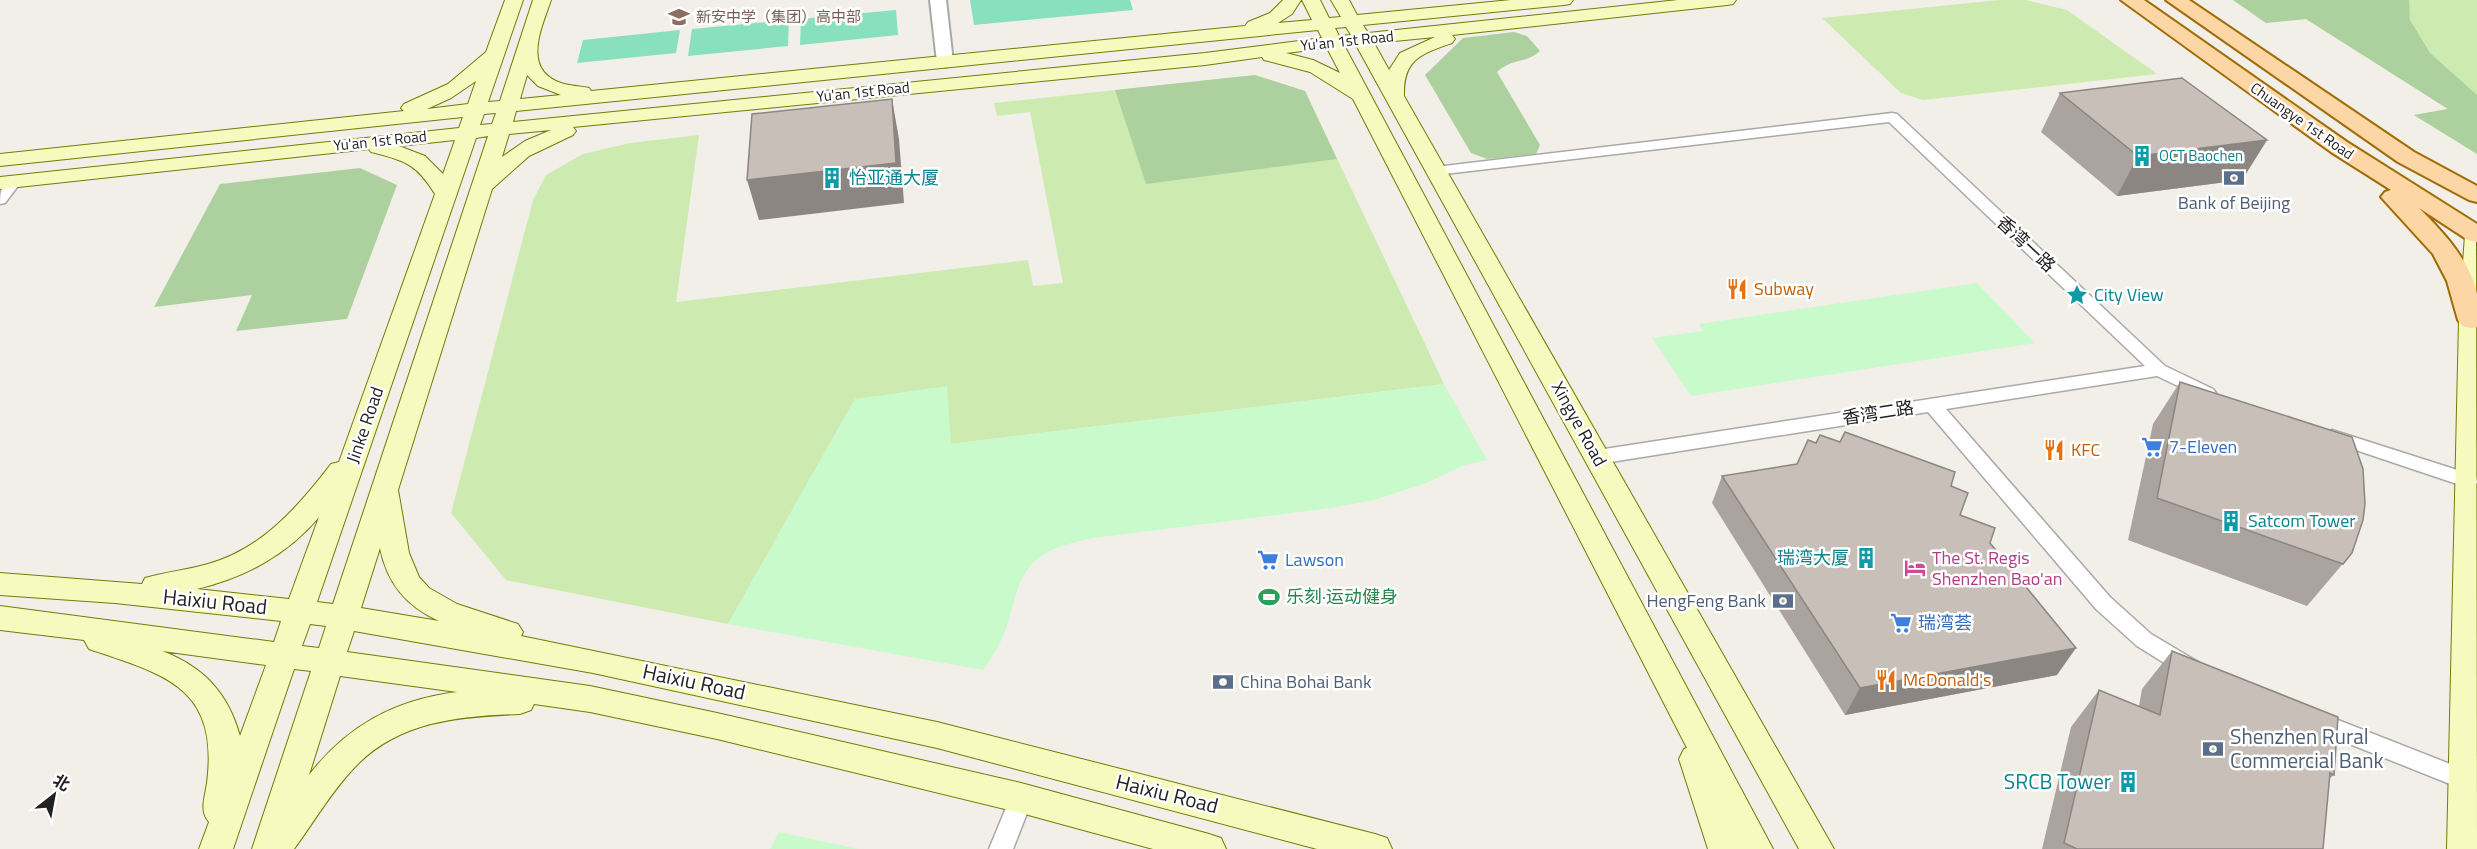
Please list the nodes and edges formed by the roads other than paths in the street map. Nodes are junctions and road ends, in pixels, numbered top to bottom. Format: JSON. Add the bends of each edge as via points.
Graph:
{"nodes":[{"id":1,"x":514,"y":0,"type":"edge"},
{"id":2,"x":542,"y":0,"type":"edge"},
{"id":3,"x":938,"y":0,"type":"edge"},
{"id":4,"x":1292,"y":0,"type":"edge"},
{"id":5,"x":1311,"y":0,"type":"edge"},
{"id":6,"x":1564,"y":0,"type":"edge"},
{"id":7,"x":1727,"y":0,"type":"edge"},
{"id":8,"x":2118,"y":0,"type":"edge"},
{"id":9,"x":2131,"y":0,"type":"edge"},
{"id":10,"x":1377,"y":1,"type":"edge"},
{"id":11,"x":2181,"y":2,"type":"edge"},
{"id":12,"x":2151,"y":14,"type":"junction"},
{"id":13,"x":1495,"y":17,"type":"junction"},
{"id":14,"x":1351,"y":20,"type":"edge"},
{"id":15,"x":1329,"y":33,"type":"junction"},
{"id":16,"x":1198,"y":37,"type":"junction"},
{"id":17,"x":526,"y":49,"type":"junction"},
{"id":18,"x":496,"y":50,"type":"junction"},
{"id":19,"x":1205,"y":59,"type":"junction"},
{"id":20,"x":945,"y":62,"type":"junction"},
{"id":21,"x":630,"y":93,"type":"junction"},
{"id":22,"x":1394,"y":96,"type":"junction"},
{"id":23,"x":1364,"y":102,"type":"junction"},
{"id":24,"x":632,"y":115,"type":"junction"},
{"id":25,"x":503,"y":117,"type":"junction"},
{"id":26,"x":470,"y":121,"type":"junction"},
{"id":27,"x":358,"y":123,"type":"junction"},
{"id":28,"x":348,"y":145,"type":"junction"},
{"id":29,"x":2338,"y":147,"type":"junction"},
{"id":30,"x":2406,"y":157,"type":"junction"},
{"id":31,"x":0,"y":160,"type":"edge"},
{"id":32,"x":1436,"y":171,"type":"junction"},
{"id":33,"x":7,"y":182,"type":"edge"},
{"id":34,"x":480,"y":192,"type":"junction"},
{"id":35,"x":445,"y":194,"type":"junction"},
{"id":36,"x":2477,"y":195,"type":"edge"},
{"id":37,"x":0,"y":200,"type":"edge"},
{"id":38,"x":2477,"y":229,"type":"edge"},
{"id":39,"x":2471,"y":320,"type":"junction"},
{"id":40,"x":2159,"y":370,"type":"junction"},
{"id":41,"x":2220,"y":399,"type":"edge"},
{"id":42,"x":1932,"y":405,"type":"junction"},
{"id":43,"x":2311,"y":429,"type":"edge"},
{"id":44,"x":358,"y":446,"type":"junction"},
{"id":45,"x":1598,"y":457,"type":"junction"},
{"id":46,"x":2469,"y":481,"type":"junction"},
{"id":47,"x":386,"y":489,"type":"junction"},
{"id":48,"x":0,"y":584,"type":"edge"},
{"id":49,"x":115,"y":592,"type":"junction"},
{"id":50,"x":300,"y":611,"type":"junction"},
{"id":51,"x":0,"y":618,"type":"edge"},
{"id":52,"x":344,"y":618,"type":"junction"},
{"id":53,"x":32,"y":621,"type":"junction"},
{"id":54,"x":284,"y":655,"type":"junction"},
{"id":55,"x":593,"y":661,"type":"junction"},
{"id":56,"x":329,"y":662,"type":"junction"},
{"id":57,"x":2212,"y":678,"type":"edge"},
{"id":58,"x":590,"y":699,"type":"junction"},
{"id":59,"x":1683,"y":712,"type":"junction"},
{"id":60,"x":2301,"y":714,"type":"edge"},
{"id":61,"x":2465,"y":780,"type":"junction"},
{"id":62,"x":1021,"y":798,"type":"junction"},
{"id":63,"x":1816,"y":842,"type":"edge"},
{"id":64,"x":216,"y":849,"type":"edge"},
{"id":65,"x":269,"y":849,"type":"edge"},
{"id":66,"x":274,"y":849,"type":"edge"},
{"id":67,"x":1001,"y":849,"type":"edge"},
{"id":68,"x":1209,"y":849,"type":"edge"},
{"id":69,"x":1375,"y":849,"type":"edge"},
{"id":70,"x":1725,"y":849,"type":"edge"},
{"id":71,"x":1756,"y":849,"type":"edge"},
{"id":72,"x":2464,"y":849,"type":"edge"}],
"edges":[{"from":1,"to":18,"type":"main road","name":"Jinke Road"},
{"from":2,"to":17,"type":"main road"},
{"from":3,"to":20,"type":"street"},
{"from":4,"to":16,"type":"main road","via":[[1284,12],[1263,23]]},
{"from":5,"to":15,"type":"main road"},
{"from":6,"to":13,"type":"main road","name":"Yu'an 1st Road"},
{"from":7,"to":13,"type":"main road","name":"Yu'an 1st Road"},
{"from":8,"to":12,"type":"main road"},
{"from":9,"to":12,"type":"main road","name":"Chuangye 1st Road"},
{"from":10,"to":13,"type":"main road"},
{"from":11,"to":30,"type":"main road","name":"Chuangye 1st Road"},
{"from":12,"to":29,"type":"main road","name":"Chuangye 1st Road"},
{"from":13,"to":14,"type":"main road","name":"Yu'an 1st Road"},
{"from":13,"to":22,"type":"main road","via":[[1413,53],[1395,73]]},
{"from":14,"to":15,"type":"main road","name":"Yu'an 1st Road"},
{"from":14,"to":22,"type":"main road","name":"Xingye Road"},
{"from":15,"to":16,"type":"main road","name":"Yu'an 1st Road"},
{"from":15,"to":19,"type":"main road","name":"Yu'an 1st Road"},
{"from":15,"to":23,"type":"main road"},
{"from":16,"to":20,"type":"main road","name":"Yu'an 1st Road"},
{"from":17,"to":21,"type":"main road","via":[[534,74],[553,87]]},
{"from":17,"to":25,"type":"main road"},
{"from":18,"to":26,"type":"main road","name":"Jinke Road"},
{"from":18,"to":27,"type":"main road","via":[[472,77],[447,94],[396,114]]},
{"from":19,"to":23,"type":"main road","via":[[1248,55],[1295,60],[1335,76]]},
{"from":19,"to":24,"type":"main road","name":"Yu'an 1st Road"},
{"from":20,"to":21,"type":"main road","name":"Yu'an 1st Road"},
{"from":21,"to":25,"type":"main road","name":"Yu'an 1st Road"},
{"from":22,"to":32,"type":"main road","name":"Xingye Road"},
{"from":23,"to":59,"type":"main road"},
{"from":24,"to":25,"type":"main road","name":"Yu'an 1st Road"},
{"from":24,"to":34,"type":"main road","via":[[566,131],[533,144],[508,161]]},
{"from":25,"to":26,"type":"main road","name":"Yu'an 1st Road"},
{"from":25,"to":34,"type":"main road"},
{"from":26,"to":27,"type":"main road","name":"Yu'an 1st Road"},
{"from":26,"to":28,"type":"main road","name":"Yu'an 1st Road"},
{"from":26,"to":35,"type":"main road","name":"Jinke Road"},
{"from":27,"to":31,"type":"main road","name":"Yu'an 1st Road"},
{"from":28,"to":33,"type":"main road","name":"Yu'an 1st Road"},
{"from":28,"to":35,"type":"main road","via":[[384,148],[415,157],[429,167]]},
{"from":29,"to":38,"type":"main road","name":"Chuangye 1st Road"},
{"from":29,"to":39,"type":"main road","via":[[2441,246],[2458,274]]},
{"from":30,"to":36,"type":"main road","name":"Chuangye 1st Road"},
{"from":30,"to":38,"type":"main road"},
{"from":32,"to":40,"type":"street","name":"香湾一路","via":[[1892,117]]},
{"from":32,"to":45,"type":"main road","name":"Xingye Road"},
{"from":33,"to":37,"type":"street"},
{"from":34,"to":47,"type":"main road"},
{"from":35,"to":44,"type":"main road","name":"Jinke Road"},
{"from":38,"to":39,"type":"main road"},
{"from":39,"to":46,"type":"main road"},
{"from":40,"to":41,"type":"street","name":"香湾一路"},
{"from":40,"to":42,"type":"street","name":"香湾二路"},
{"from":42,"to":45,"type":"street","name":"香湾二路"},
{"from":42,"to":57,"type":"street","via":[[2116,616],[2144,640]]},
{"from":43,"to":46,"type":"street"},
{"from":44,"to":49,"type":"main road","via":[[307,516],[253,559],[191,581]]},
{"from":44,"to":50,"type":"main road","name":"Jinke Road"},
{"from":45,"to":63,"type":"main road","name":"Xingye Road"},
{"from":46,"to":61,"type":"main road"},
{"from":47,"to":52,"type":"main road"},
{"from":47,"to":55,"type":"main road","via":[[401,573],[423,598],[459,616]]},
{"from":48,"to":49,"type":"main road","name":"Haixiu Road"},
{"from":49,"to":50,"type":"main road","name":"Haixiu Road"},
{"from":50,"to":52,"type":"main road","name":"Haixiu Road"},
{"from":50,"to":54,"type":"main road","name":"Jinke Road"},
{"from":51,"to":53,"type":"main road","name":"Haixiu Road"},
{"from":52,"to":55,"type":"main road","name":"Haixiu Road"},
{"from":52,"to":56,"type":"main road"},
{"from":53,"to":54,"type":"main road","name":"Haixiu Road"},
{"from":53,"to":64,"type":"main road","via":[[164,664],[185,674],[209,699],[224,736]]},
{"from":54,"to":56,"type":"main road","name":"Haixiu Road"},
{"from":54,"to":64,"type":"main road","name":"Jinke Road"},
{"from":55,"to":69,"type":"main road","name":"Haixiu Road","via":[[937,735]]},
{"from":56,"to":58,"type":"main road","name":"Haixiu Road"},
{"from":56,"to":65,"type":"main road"},
{"from":58,"to":62,"type":"main road","name":"Haixiu Road"},
{"from":58,"to":66,"type":"main road","via":[[442,706],[386,726],[345,757]]},
{"from":59,"to":70,"type":"main road","via":[[1697,768]]},
{"from":59,"to":71,"type":"main road"},
{"from":60,"to":61,"type":"street"},
{"from":61,"to":72,"type":"main road"},
{"from":62,"to":67,"type":"street"},
{"from":62,"to":68,"type":"main road","name":"Haixiu Road"}]}
